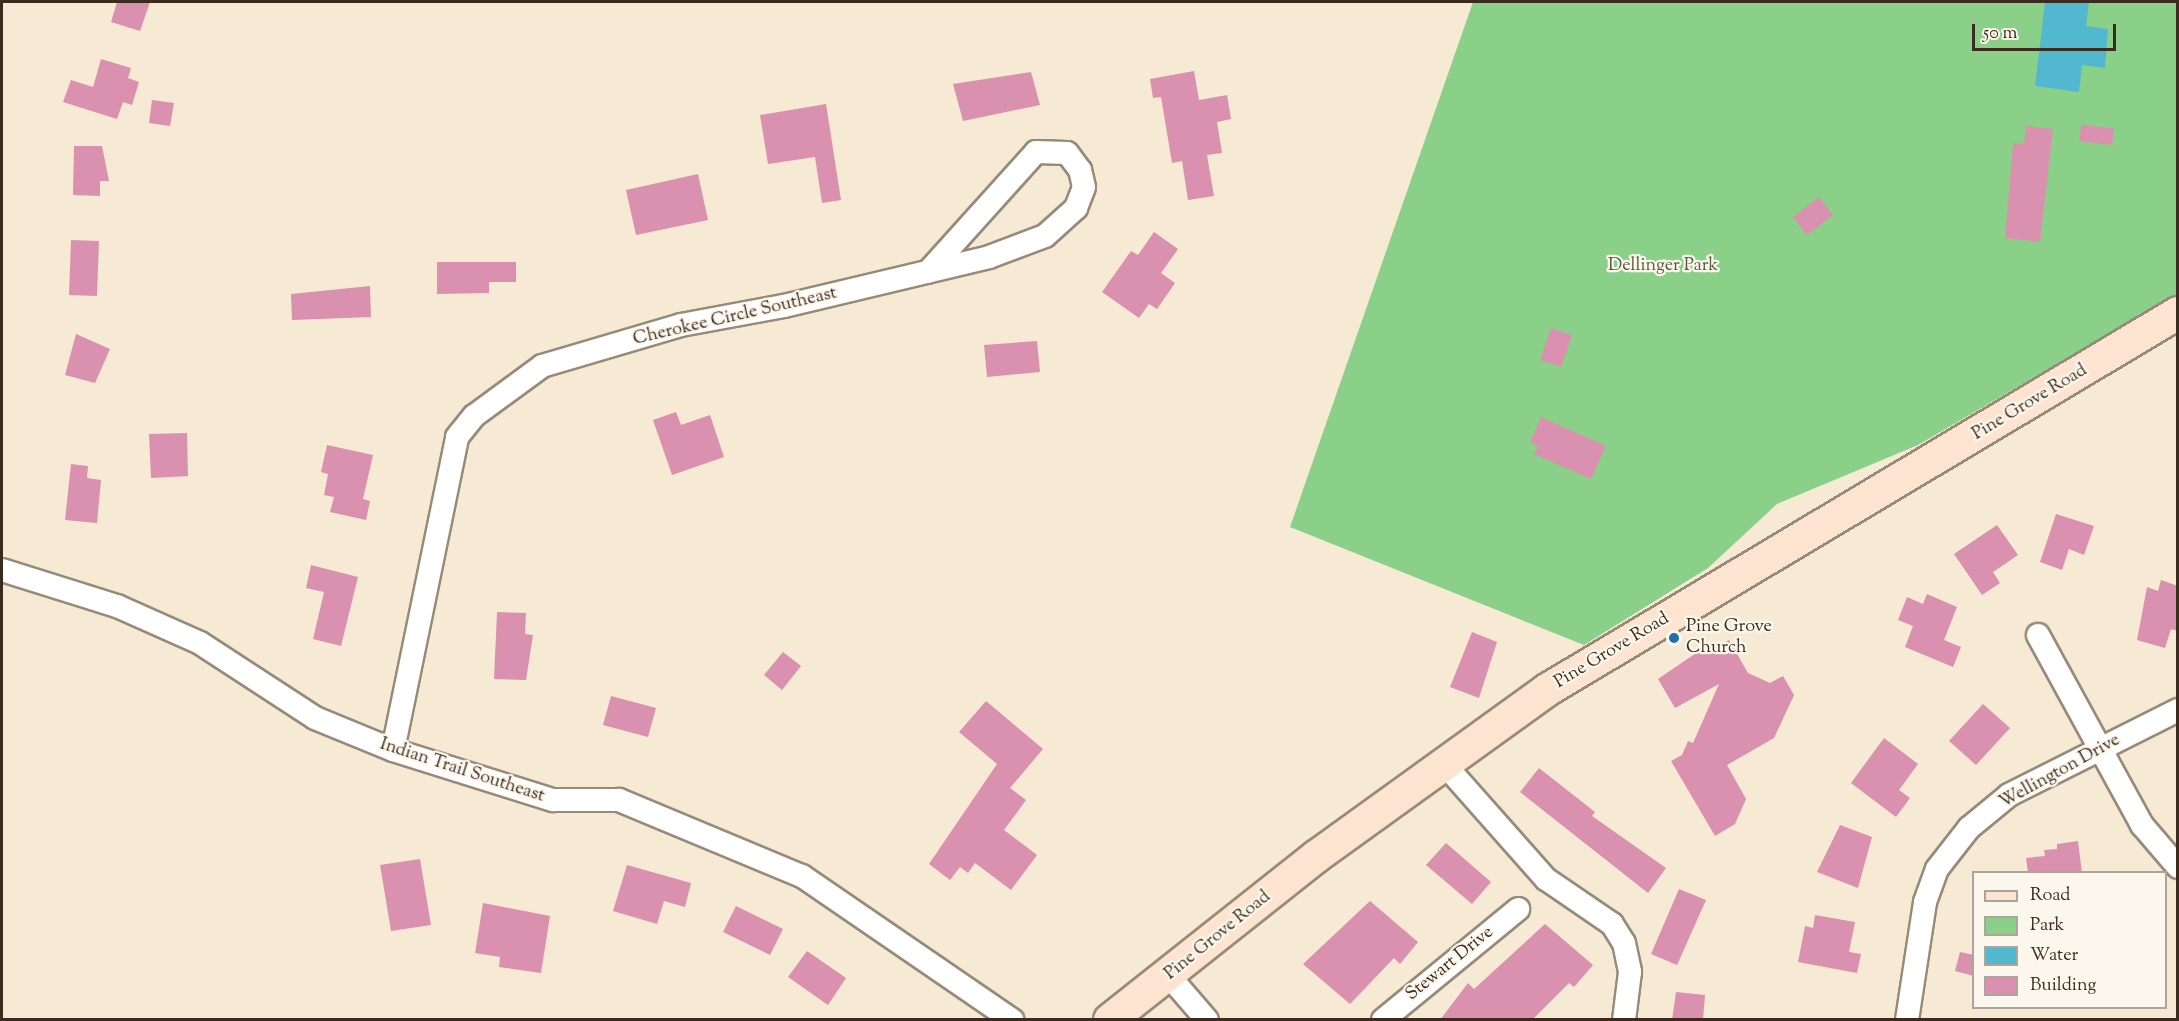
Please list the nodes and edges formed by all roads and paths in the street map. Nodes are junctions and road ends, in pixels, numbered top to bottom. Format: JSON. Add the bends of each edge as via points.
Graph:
{"nodes":[{"id":1,"x":928,"y":272,"type":"junction"},
{"id":2,"x":2178,"y":313,"type":"edge"},
{"id":3,"x":2,"y":570,"type":"edge"},
{"id":4,"x":2038,"y":635,"type":"dead end"},
{"id":5,"x":2178,"y":710,"type":"edge"},
{"id":6,"x":2099,"y":748,"type":"junction"},
{"id":7,"x":393,"y":750,"type":"junction"},
{"id":8,"x":1445,"y":765,"type":"junction"},
{"id":9,"x":2178,"y":867,"type":"edge"},
{"id":10,"x":1518,"y":909,"type":"dead end"},
{"id":11,"x":1168,"y":976,"type":"junction"},
{"id":12,"x":1012,"y":1020,"type":"edge"},
{"id":13,"x":1110,"y":1020,"type":"edge"},
{"id":14,"x":1207,"y":1020,"type":"edge"},
{"id":15,"x":1383,"y":1020,"type":"edge"},
{"id":16,"x":1624,"y":1020,"type":"edge"},
{"id":17,"x":1907,"y":1020,"type":"edge"}],
"edges":[{"from":1,"to":1,"type":"street","name":"Cherokee Circle Southeast","via":[[1045,236],[1076,207],[1084,187],[1080,170],[1067,153],[1036,152]]},
{"from":1,"to":7,"type":"street","name":"Cherokee Circle Southeast","via":[[681,325],[542,366],[474,416],[457,437]]},
{"from":2,"to":8,"type":"street","name":"Pine Grove Road","via":[[1547,690]]},
{"from":3,"to":7,"type":"street","name":"Indian Trail Southeast","via":[[117,606],[200,643],[315,718]]},
{"from":4,"to":6,"type":"street"},
{"from":5,"to":6,"type":"street","name":"Wellington Drive"},
{"from":6,"to":9,"type":"street","via":[[2142,825]]},
{"from":6,"to":17,"type":"street","name":"Wellington Drive","via":[[2009,795],[1969,828],[1937,869],[1918,933]]},
{"from":7,"to":12,"type":"street","name":"Indian Trail Southeast","via":[[553,800],[619,800],[802,876]]},
{"from":8,"to":11,"type":"street","name":"Pine Grove Road","via":[[1317,856]]},
{"from":8,"to":16,"type":"street","via":[[1546,879],[1612,924],[1624,943],[1630,972]]},
{"from":10,"to":15,"type":"street","name":"Stewart Drive"},
{"from":11,"to":13,"type":"street","name":"Pine Grove Road"},
{"from":11,"to":14,"type":"street"}]}
